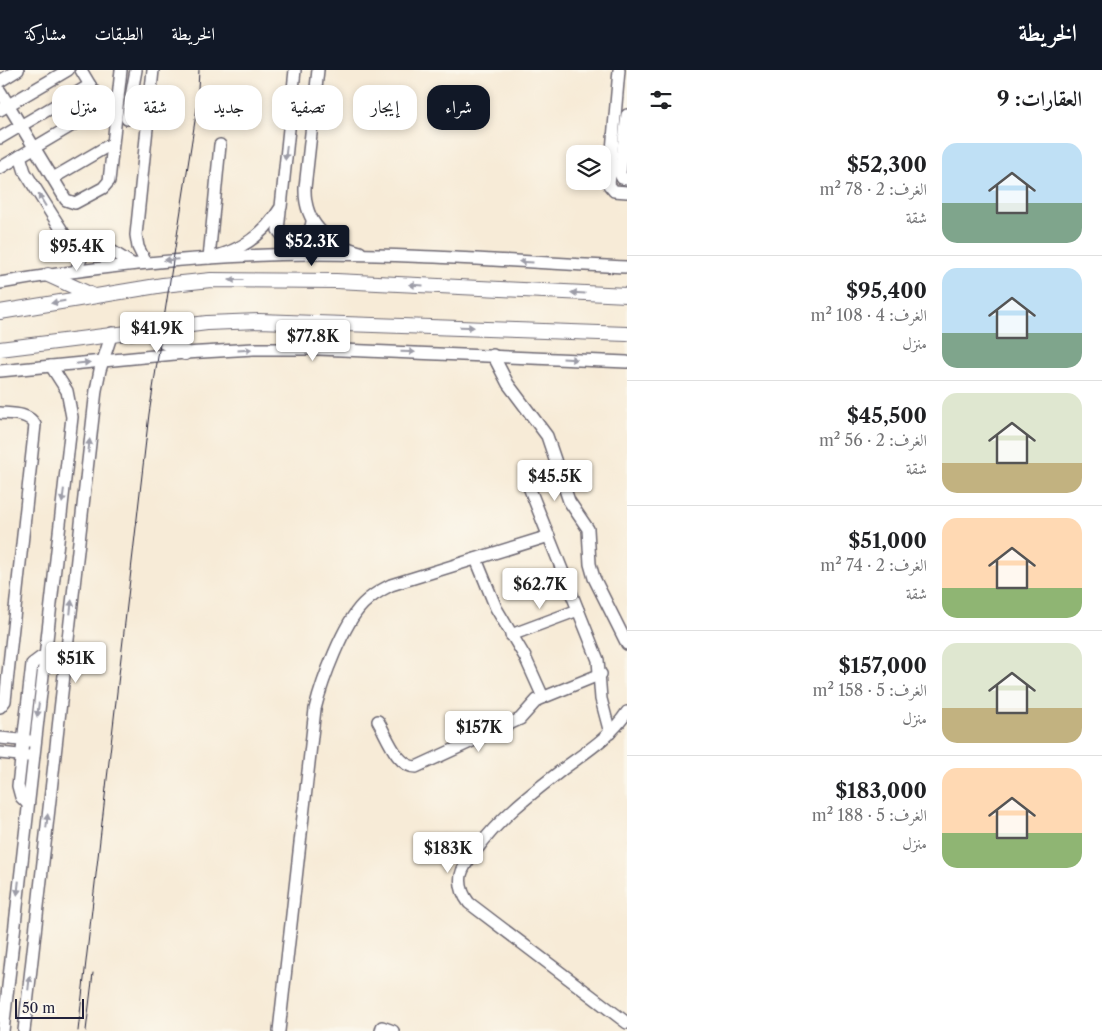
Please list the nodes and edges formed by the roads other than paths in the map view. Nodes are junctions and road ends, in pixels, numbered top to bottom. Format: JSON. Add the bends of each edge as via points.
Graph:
{"nodes":[{"id":1,"x":18,"y":70,"type":"edge"},
{"id":2,"x":68,"y":70,"type":"edge"},
{"id":3,"x":81,"y":70,"type":"edge"},
{"id":4,"x":121,"y":70,"type":"edge"},
{"id":5,"x":136,"y":70,"type":"edge"},
{"id":6,"x":153,"y":70,"type":"edge"},
{"id":7,"x":295,"y":70,"type":"edge"},
{"id":8,"x":318,"y":70,"type":"edge"},
{"id":9,"x":619,"y":70,"type":"edge"},
{"id":10,"x":0,"y":80,"type":"edge"},
{"id":11,"x":90,"y":85,"type":"edge"},
{"id":12,"x":0,"y":92,"type":"edge"},
{"id":13,"x":118,"y":98,"type":"junction"},
{"id":14,"x":115,"y":100,"type":"edge"},
{"id":15,"x":4,"y":108,"type":"edge"},
{"id":16,"x":52,"y":108,"type":"edge"},
{"id":17,"x":627,"y":115,"type":"edge"},
{"id":18,"x":121,"y":120,"type":"junction"},
{"id":19,"x":21,"y":126,"type":"junction"},
{"id":20,"x":64,"y":130,"type":"edge"},
{"id":21,"x":0,"y":138,"type":"edge"},
{"id":22,"x":113,"y":143,"type":"junction"},
{"id":23,"x":220,"y":145,"type":"dead end"},
{"id":24,"x":34,"y":148,"type":"junction"},
{"id":25,"x":20,"y":156,"type":"junction"},
{"id":26,"x":0,"y":168,"type":"edge"},
{"id":27,"x":53,"y":178,"type":"junction"},
{"id":28,"x":627,"y":179,"type":"edge"},
{"id":29,"x":627,"y":192,"type":"edge"},
{"id":30,"x":281,"y":207,"type":"junction"},
{"id":31,"x":312,"y":222,"type":"junction"},
{"id":32,"x":87,"y":244,"type":"junction"},
{"id":33,"x":376,"y":255,"type":"junction"},
{"id":34,"x":209,"y":258,"type":"junction"},
{"id":35,"x":146,"y":263,"type":"junction"},
{"id":36,"x":132,"y":264,"type":"junction"},
{"id":37,"x":627,"y":267,"type":"edge"},
{"id":38,"x":76,"y":271,"type":"junction"},
{"id":39,"x":48,"y":275,"type":"junction"},
{"id":40,"x":0,"y":283,"type":"edge"},
{"id":41,"x":627,"y":295,"type":"edge"},
{"id":42,"x":94,"y":296,"type":"junction"},
{"id":43,"x":0,"y":312,"type":"edge"},
{"id":44,"x":143,"y":330,"type":"junction"},
{"id":45,"x":112,"y":333,"type":"junction"},
{"id":46,"x":627,"y":334,"type":"edge"},
{"id":47,"x":0,"y":349,"type":"edge"},
{"id":48,"x":185,"y":353,"type":"junction"},
{"id":49,"x":492,"y":355,"type":"junction"},
{"id":50,"x":103,"y":361,"type":"junction"},
{"id":51,"x":627,"y":362,"type":"edge"},
{"id":52,"x":51,"y":366,"type":"junction"},
{"id":53,"x":0,"y":371,"type":"edge"},
{"id":54,"x":0,"y":413,"type":"edge"},
{"id":55,"x":529,"y":487,"type":"dead end"},
{"id":56,"x":549,"y":536,"type":"junction"},
{"id":57,"x":476,"y":558,"type":"junction"},
{"id":58,"x":578,"y":610,"type":"junction"},
{"id":59,"x":511,"y":634,"type":"junction"},
{"id":60,"x":627,"y":644,"type":"edge"},
{"id":61,"x":44,"y":658,"type":"junction"},
{"id":62,"x":65,"y":660,"type":"junction"},
{"id":63,"x":600,"y":674,"type":"junction"},
{"id":64,"x":543,"y":697,"type":"junction"},
{"id":65,"x":0,"y":707,"type":"edge"},
{"id":66,"x":627,"y":712,"type":"edge"},
{"id":67,"x":378,"y":721,"type":"dead end"},
{"id":68,"x":610,"y":732,"type":"junction"},
{"id":69,"x":0,"y":738,"type":"edge"},
{"id":70,"x":28,"y":740,"type":"junction"},
{"id":71,"x":0,"y":753,"type":"edge"},
{"id":72,"x":27,"y":756,"type":"junction"},
{"id":73,"x":22,"y":855,"type":"junction"},
{"id":74,"x":43,"y":857,"type":"junction"},
{"id":75,"x":627,"y":1023,"type":"edge"},
{"id":76,"x":3,"y":1031,"type":"edge"},
{"id":77,"x":24,"y":1031,"type":"edge"},
{"id":78,"x":279,"y":1031,"type":"edge"},
{"id":79,"x":381,"y":1031,"type":"edge"},
{"id":80,"x":393,"y":1031,"type":"edge"}],
"edges":[{"from":1,"to":10,"type":"street"},
{"from":2,"to":15,"type":"street"},
{"from":3,"to":11,"type":"street"},
{"from":4,"to":13,"type":"street"},
{"from":5,"to":18,"type":"street","via":[[134,91]]},
{"from":6,"to":35,"type":"street","via":[[136,235]]},
{"from":7,"to":30,"type":"street","one_way":true},
{"from":8,"to":31,"type":"street","via":[[305,188],[306,207]]},
{"from":9,"to":29,"type":"street","via":[[609,185],[612,190]]},
{"from":12,"to":15,"type":"street"},
{"from":13,"to":14,"type":"street"},
{"from":13,"to":18,"type":"street"},
{"from":15,"to":19,"type":"street"},
{"from":16,"to":19,"type":"street"},
{"from":17,"to":28,"type":"street","via":[[620,174]]},
{"from":18,"to":22,"type":"street"},
{"from":19,"to":21,"type":"street"},
{"from":19,"to":24,"type":"street"},
{"from":20,"to":24,"type":"street"},
{"from":22,"to":27,"type":"street"},
{"from":22,"to":27,"type":"street","via":[[110,178],[103,188],[71,203]]},
{"from":23,"to":34,"type":"street"},
{"from":24,"to":25,"type":"street"},
{"from":24,"to":27,"type":"street"},
{"from":25,"to":26,"type":"street"},
{"from":32,"to":25,"type":"street","one_way":true,"via":[[72,243],[64,237],[25,172]]},
{"from":30,"to":31,"type":"street","via":[[278,230],[285,239],[304,237]]},
{"from":30,"to":34,"type":"street","via":[[252,240]]},
{"from":31,"to":33,"type":"street","via":[[337,242]]},
{"from":32,"to":36,"type":"street","via":[[109,248]]},
{"from":32,"to":38,"type":"street"},
{"from":33,"to":34,"type":"street"},
{"from":37,"to":33,"type":"street","one_way":true},
{"from":34,"to":35,"type":"street","one_way":true},
{"from":35,"to":36,"type":"street"},
{"from":36,"to":38,"type":"street"},
{"from":38,"to":39,"type":"street"},
{"from":39,"to":40,"type":"street"},
{"from":39,"to":42,"type":"main road"},
{"from":41,"to":42,"type":"main road","one_way":true,"via":[[336,281],[211,280]]},
{"from":42,"to":43,"type":"main road","one_way":true},
{"from":44,"to":45,"type":"main road"},
{"from":44,"to":46,"type":"main road","one_way":true,"via":[[259,321]]},
{"from":44,"to":48,"type":"main road"},
{"from":45,"to":47,"type":"main road"},
{"from":45,"to":50,"type":"street"},
{"from":48,"to":49,"type":"street","one_way":true,"via":[[318,349]]},
{"from":48,"to":50,"type":"street"},
{"from":49,"to":51,"type":"street","one_way":true},
{"from":49,"to":60,"type":"street","via":[[508,384],[547,436],[569,501],[588,529],[594,578]]},
{"from":52,"to":50,"type":"street","one_way":true},
{"from":62,"to":50,"type":"street","one_way":true,"via":[[96,390]]},
{"from":52,"to":53,"type":"street"},
{"from":52,"to":61,"type":"street","one_way":true,"via":[[68,391],[72,417]]},
{"from":54,"to":65,"type":"street","via":[[26,416],[35,425],[5,701]]},
{"from":55,"to":56,"type":"street"},
{"from":56,"to":57,"type":"street"},
{"from":56,"to":58,"type":"street"},
{"from":57,"to":59,"type":"street","via":[[496,608]]},
{"from":57,"to":78,"type":"street","via":[[391,585],[375,594],[351,620],[335,653],[320,690],[314,718]]},
{"from":58,"to":59,"type":"street"},
{"from":58,"to":63,"type":"street","via":[[598,660]]},
{"from":59,"to":64,"type":"street"},
{"from":61,"to":62,"type":"street"},
{"from":61,"to":70,"type":"street","one_way":true},
{"from":74,"to":62,"type":"street","one_way":true},
{"from":63,"to":64,"type":"street"},
{"from":63,"to":68,"type":"street","via":[[602,704]]},
{"from":64,"to":67,"type":"street","via":[[533,702],[517,721],[416,767],[400,759]]},
{"from":66,"to":68,"type":"street"},
{"from":68,"to":75,"type":"street","via":[[510,812],[468,861],[461,874],[461,882],[470,903]]},
{"from":69,"to":70,"type":"street"},
{"from":70,"to":72,"type":"street"},
{"from":71,"to":72,"type":"street"},
{"from":72,"to":73,"type":"street"},
{"from":73,"to":74,"type":"street"},
{"from":73,"to":76,"type":"street","one_way":true},
{"from":77,"to":74,"type":"street","one_way":true},
{"from":79,"to":80,"type":"street","via":[[382,1028]]}]}
